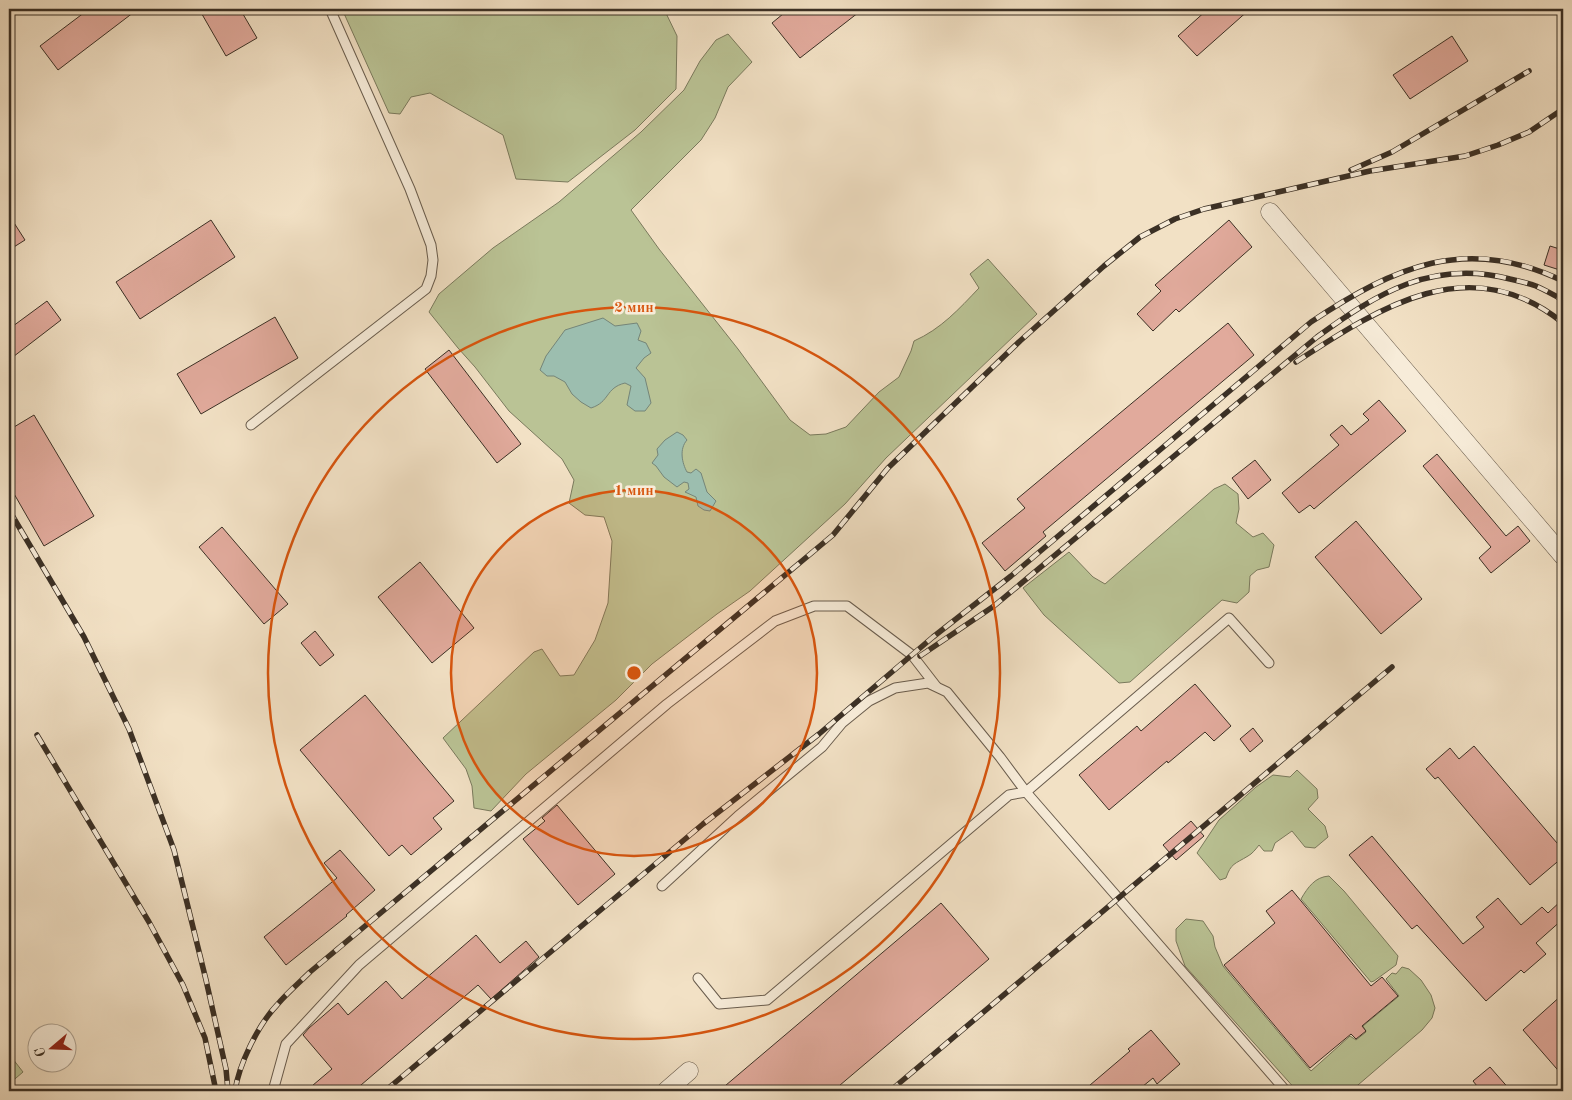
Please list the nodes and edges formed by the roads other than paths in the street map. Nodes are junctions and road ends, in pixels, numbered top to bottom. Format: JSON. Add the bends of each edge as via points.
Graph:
{"nodes":[{"id":1,"x":330,"y":9,"type":"edge"},
{"id":2,"x":1270,"y":212,"type":"dead end"},
{"id":3,"x":251,"y":425,"type":"dead end"},
{"id":4,"x":1563,"y":556,"type":"edge"},
{"id":5,"x":1269,"y":663,"type":"dead end"},
{"id":6,"x":938,"y":688,"type":"junction"},
{"id":7,"x":1026,"y":792,"type":"junction"},
{"id":8,"x":662,"y":886,"type":"dead end"},
{"id":9,"x":698,"y":978,"type":"dead end"},
{"id":10,"x":690,"y":1071,"type":"dead end"},
{"id":11,"x":273,"y":1091,"type":"edge"},
{"id":12,"x":666,"y":1091,"type":"edge"},
{"id":13,"x":1286,"y":1091,"type":"edge"}],
"edges":[{"from":1,"to":3,"type":"lane","via":[[416,205],[431,245],[431,276],[426,289]]},
{"from":2,"to":4,"type":"street"},
{"from":5,"to":7,"type":"lane","via":[[1229,618]]},
{"from":6,"to":7,"type":"lane","via":[[947,692]]},
{"from":6,"to":8,"type":"lane","via":[[928,683],[896,688],[869,701],[842,723],[816,752],[738,816]]},
{"from":6,"to":11,"type":"lane","via":[[912,655],[847,606],[814,606],[775,620],[667,704],[359,965],[286,1044]]},
{"from":7,"to":9,"type":"lane","via":[[1009,794],[766,1000],[719,1004]]},
{"from":7,"to":13,"type":"lane"},
{"from":10,"to":12,"type":"street"}]}
